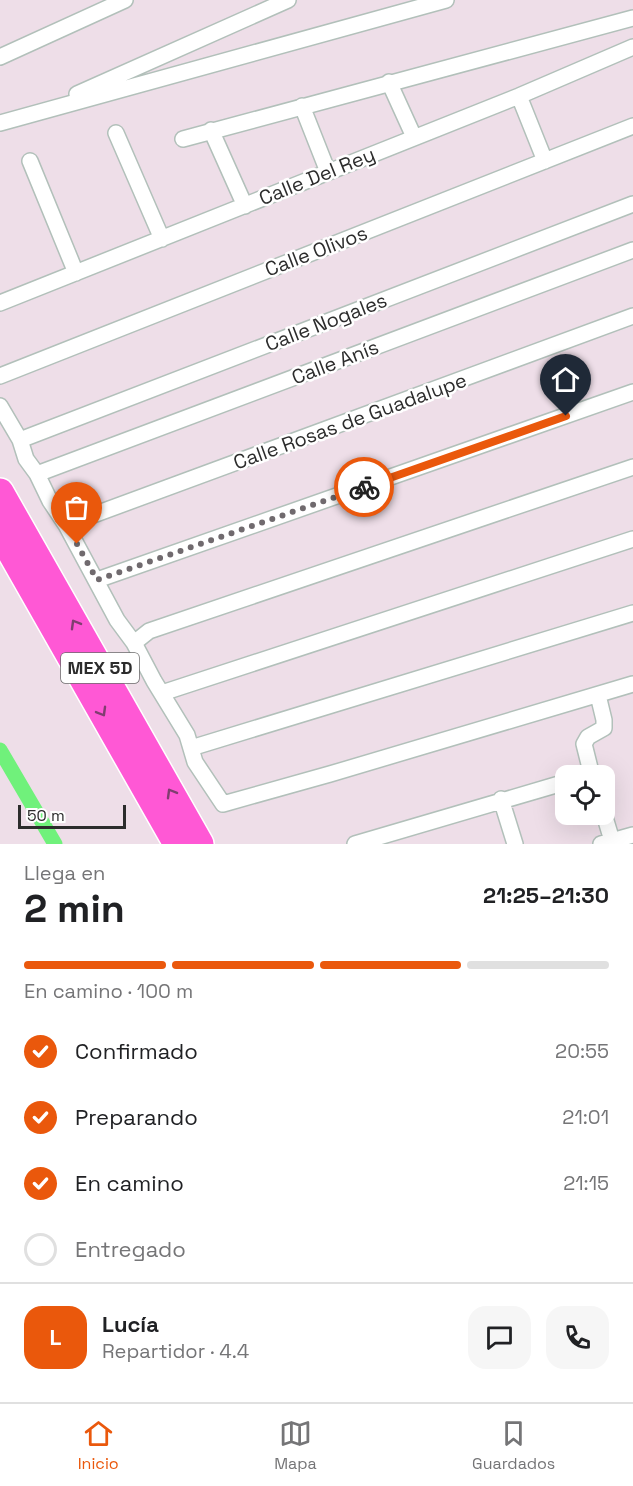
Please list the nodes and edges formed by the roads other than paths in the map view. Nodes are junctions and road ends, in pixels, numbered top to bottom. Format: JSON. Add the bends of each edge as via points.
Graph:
{"nodes":[{"id":1,"x":125,"y":0,"type":"edge"},
{"id":2,"x":288,"y":0,"type":"edge"},
{"id":3,"x":446,"y":0,"type":"edge"},
{"id":4,"x":633,"y":18,"type":"edge"},
{"id":5,"x":633,"y":47,"type":"edge"},
{"id":6,"x":0,"y":57,"type":"edge"},
{"id":7,"x":389,"y":82,"type":"junction"},
{"id":8,"x":519,"y":96,"type":"junction"},
{"id":9,"x":302,"y":106,"type":"junction"},
{"id":10,"x":36,"y":112,"type":"junction"},
{"id":11,"x":0,"y":123,"type":"edge"},
{"id":12,"x":633,"y":126,"type":"edge"},
{"id":13,"x":211,"y":130,"type":"junction"},
{"id":14,"x":116,"y":133,"type":"dead end"},
{"id":15,"x":414,"y":137,"type":"junction"},
{"id":16,"x":183,"y":139,"type":"dead end"},
{"id":17,"x":30,"y":161,"type":"dead end"},
{"id":18,"x":545,"y":161,"type":"junction"},
{"id":19,"x":328,"y":172,"type":"junction"},
{"id":20,"x":633,"y":204,"type":"edge"},
{"id":21,"x":245,"y":206,"type":"junction"},
{"id":22,"x":162,"y":239,"type":"junction"},
{"id":23,"x":633,"y":250,"type":"edge"},
{"id":24,"x":76,"y":273,"type":"junction"},
{"id":25,"x":0,"y":303,"type":"edge"},
{"id":26,"x":633,"y":316,"type":"edge"},
{"id":27,"x":0,"y":376,"type":"edge"},
{"id":28,"x":633,"y":392,"type":"edge"},
{"id":29,"x":0,"y":406,"type":"edge"},
{"id":30,"x":20,"y":440,"type":"junction"},
{"id":31,"x":633,"y":467,"type":"edge"},
{"id":32,"x":37,"y":474,"type":"junction"},
{"id":33,"x":0,"y":492,"type":"edge"},
{"id":34,"x":66,"y":525,"type":"junction"},
{"id":35,"x":0,"y":533,"type":"edge"},
{"id":36,"x":633,"y":539,"type":"edge"},
{"id":37,"x":97,"y":580,"type":"junction"},
{"id":38,"x":633,"y":613,"type":"edge"},
{"id":39,"x":134,"y":643,"type":"junction"},
{"id":40,"x":633,"y":684,"type":"edge"},
{"id":41,"x":162,"y":693,"type":"junction"},
{"id":42,"x":597,"y":695,"type":"junction"},
{"id":43,"x":191,"y":748,"type":"junction"},
{"id":44,"x":589,"y":765,"type":"edge"},
{"id":45,"x":555,"y":785,"type":"edge"},
{"id":46,"x":501,"y":799,"type":"junction"},
{"id":47,"x":606,"y":825,"type":"edge"},
{"id":48,"x":633,"y":835,"type":"edge"},
{"id":49,"x":609,"y":843,"type":"edge"},
{"id":50,"x":177,"y":844,"type":"edge"},
{"id":51,"x":200,"y":844,"type":"edge"},
{"id":52,"x":355,"y":844,"type":"edge"},
{"id":53,"x":515,"y":844,"type":"edge"}],
"edges":[{"from":1,"to":6,"type":"street"},
{"from":2,"to":10,"type":"street"},
{"from":3,"to":10,"type":"street"},
{"from":4,"to":7,"type":"street"},
{"from":5,"to":8,"type":"street","name":"Calle Del Rey"},
{"from":7,"to":9,"type":"street"},
{"from":7,"to":15,"type":"street"},
{"from":8,"to":15,"type":"street","name":"Calle Del Rey"},
{"from":8,"to":18,"type":"street"},
{"from":9,"to":13,"type":"street"},
{"from":9,"to":19,"type":"street"},
{"from":10,"to":11,"type":"street"},
{"from":12,"to":18,"type":"street","name":"Calle Olivos"},
{"from":13,"to":16,"type":"street"},
{"from":13,"to":21,"type":"street"},
{"from":14,"to":22,"type":"street"},
{"from":15,"to":19,"type":"street","name":"Calle Del Rey"},
{"from":17,"to":24,"type":"street"},
{"from":18,"to":27,"type":"street","name":"Calle Olivos"},
{"from":19,"to":21,"type":"street","name":"Calle Del Rey"},
{"from":20,"to":30,"type":"street","name":"Calle Nogales"},
{"from":21,"to":22,"type":"street","name":"Calle Del Rey"},
{"from":22,"to":24,"type":"street","name":"Calle Del Rey"},
{"from":23,"to":32,"type":"street","name":"Calle Anís"},
{"from":24,"to":25,"type":"street","name":"Calle Del Rey"},
{"from":26,"to":34,"type":"street","name":"Calle Rosas de Guadalupe"},
{"from":28,"to":37,"type":"street"},
{"from":29,"to":30,"type":"street"},
{"from":30,"to":32,"type":"street","via":[[26,459]]},
{"from":31,"to":39,"type":"street","via":[[149,631]]},
{"from":32,"to":34,"type":"street"},
{"from":51,"to":33,"type":"highway","number":"MEX 5D","one_way":true},
{"from":34,"to":37,"type":"street"},
{"from":35,"to":50,"type":"highway","number":"MEX 5D","one_way":true},
{"from":36,"to":41,"type":"street"},
{"from":37,"to":39,"type":"street","via":[[117,620]]},
{"from":38,"to":43,"type":"street"},
{"from":39,"to":41,"type":"street"},
{"from":40,"to":42,"type":"street"},
{"from":41,"to":43,"type":"street"},
{"from":42,"to":43,"type":"street","via":[[223,804],[195,762]]},
{"from":42,"to":44,"type":"street","via":[[604,728],[584,744]]},
{"from":45,"to":46,"type":"street"},
{"from":46,"to":52,"type":"street"},
{"from":46,"to":53,"type":"street"},
{"from":47,"to":49,"type":"street"},
{"from":48,"to":49,"type":"street"}]}
